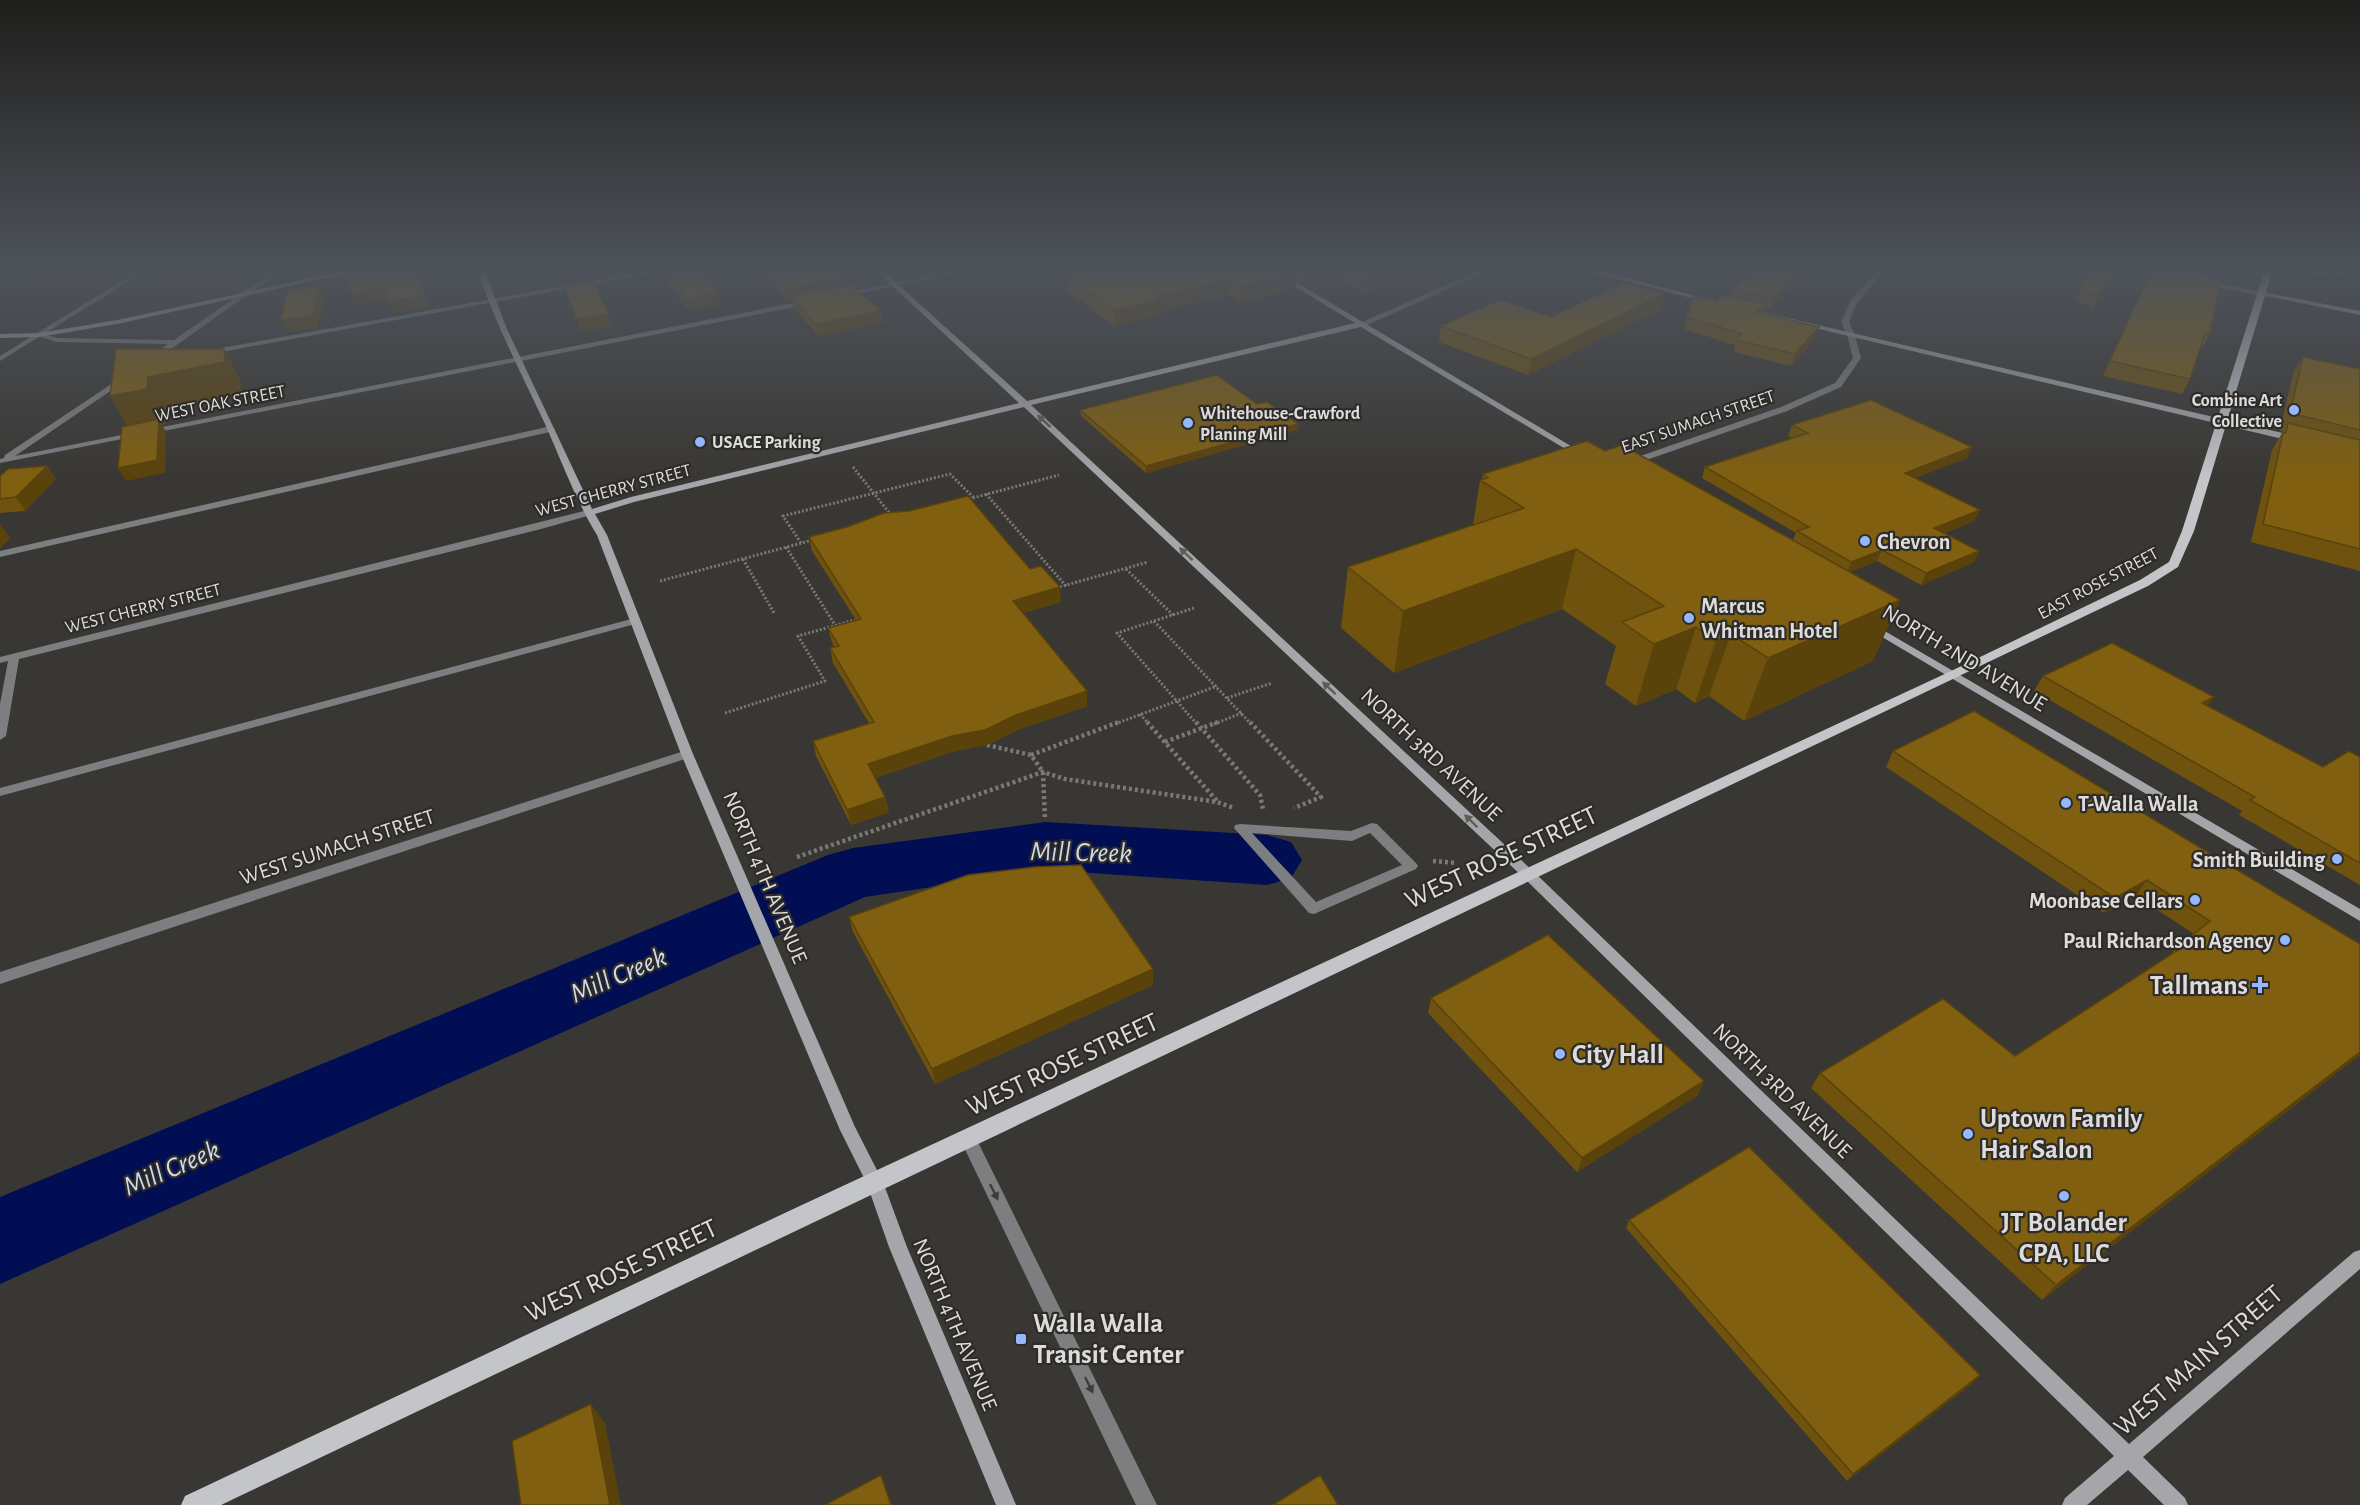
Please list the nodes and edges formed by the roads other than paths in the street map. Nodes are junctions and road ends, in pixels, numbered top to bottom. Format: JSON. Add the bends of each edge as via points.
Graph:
{"nodes":[{"id":1,"x":32,"y":339,"type":"edge"},
{"id":2,"x":54,"y":339,"type":"edge"},
{"id":3,"x":180,"y":339,"type":"edge"},
{"id":4,"x":284,"y":339,"type":"edge"},
{"id":5,"x":509,"y":339,"type":"edge"},
{"id":6,"x":618,"y":339,"type":"edge"},
{"id":7,"x":953,"y":339,"type":"edge"},
{"id":8,"x":1299,"y":339,"type":"edge"},
{"id":9,"x":1388,"y":339,"type":"edge"},
{"id":10,"x":1852,"y":339,"type":"edge"},
{"id":11,"x":1873,"y":339,"type":"edge"},
{"id":12,"x":2249,"y":339,"type":"edge"},
{"id":13,"x":176,"y":342,"type":"junction"},
{"id":14,"x":202,"y":354,"type":"edge"},
{"id":15,"x":0,"y":359,"type":"edge"},
{"id":16,"x":518,"y":359,"type":"junction"},
{"id":17,"x":167,"y":360,"type":"edge"},
{"id":18,"x":135,"y":370,"type":"edge"},
{"id":19,"x":1025,"y":405,"type":"junction"},
{"id":20,"x":2223,"y":423,"type":"junction"},
{"id":21,"x":551,"y":429,"type":"junction"},
{"id":22,"x":2303,"y":441,"type":"edge"},
{"id":23,"x":1590,"y":460,"type":"edge"},
{"id":24,"x":2,"y":462,"type":"edge"},
{"id":25,"x":1620,"y":466,"type":"edge"},
{"id":26,"x":588,"y":513,"type":"junction"},
{"id":27,"x":0,"y":554,"type":"edge"},
{"id":28,"x":635,"y":621,"type":"junction"},
{"id":29,"x":1863,"y":621,"type":"edge"},
{"id":30,"x":14,"y":657,"type":"junction"},
{"id":31,"x":0,"y":660,"type":"edge"},
{"id":32,"x":1954,"y":675,"type":"junction"},
{"id":33,"x":0,"y":736,"type":"edge"},
{"id":34,"x":687,"y":754,"type":"junction"},
{"id":35,"x":0,"y":792,"type":"edge"},
{"id":36,"x":1240,"y":828,"type":"joint"},
{"id":37,"x":1529,"y":876,"type":"junction"},
{"id":38,"x":2360,"y":916,"type":"edge"},
{"id":39,"x":0,"y":978,"type":"edge"},
{"id":40,"x":968,"y":1139,"type":"junction"},
{"id":41,"x":875,"y":1182,"type":"junction"},
{"id":42,"x":2360,"y":1258,"type":"edge"},
{"id":43,"x":2128,"y":1456,"type":"junction"},
{"id":44,"x":194,"y":1505,"type":"edge"},
{"id":45,"x":1006,"y":1505,"type":"edge"},
{"id":46,"x":1147,"y":1505,"type":"edge"},
{"id":47,"x":2072,"y":1505,"type":"edge"},
{"id":48,"x":2178,"y":1505,"type":"edge"}],
"edges":[{"from":1,"to":15,"type":"street"},
{"from":2,"to":13,"type":"street"},
{"from":3,"to":13,"type":"street"},
{"from":4,"to":14,"type":"street"},
{"from":5,"to":16,"type":"street","name":"NORTH 4TH AVENUE"},
{"from":6,"to":16,"type":"street","name":"WEST OAK STREET"},
{"from":7,"to":19,"type":"street","name":"NORTH 3RD AVENUE"},
{"from":8,"to":19,"type":"street","name":"WEST CHERRY STREET"},
{"from":9,"to":23,"type":"street"},
{"from":10,"to":25,"type":"street","name":"EAST SUMACH STREET","via":[[1857,358],[1838,385],[1784,409]]},
{"from":11,"to":20,"type":"street"},
{"from":12,"to":20,"type":"main road","name":"EAST ROSE STREET"},
{"from":13,"to":17,"type":"street","via":[[144,364]]},
{"from":16,"to":21,"type":"street","name":"NORTH 4TH AVENUE"},
{"from":16,"to":24,"type":"street","name":"WEST OAK STREET"},
{"from":18,"to":24,"type":"street"},
{"from":19,"to":26,"type":"street","name":"WEST CHERRY STREET"},
{"from":37,"to":19,"type":"street","name":"NORTH 3RD AVENUE","one_way":true},
{"from":20,"to":22,"type":"street"},
{"from":20,"to":32,"type":"main road","name":"EAST ROSE STREET","via":[[2174,564],[2144,583]]},
{"from":21,"to":26,"type":"street","name":"NORTH 4TH AVENUE"},
{"from":21,"to":27,"type":"street"},
{"from":26,"to":28,"type":"street","name":"NORTH 4TH AVENUE","via":[[602,534]]},
{"from":26,"to":30,"type":"street","name":"WEST CHERRY STREET"},
{"from":28,"to":34,"type":"street","name":"NORTH 4TH AVENUE"},
{"from":28,"to":35,"type":"street"},
{"from":29,"to":32,"type":"street","name":"NORTH 2ND AVENUE"},
{"from":30,"to":31,"type":"street","name":"WEST CHERRY STREET"},
{"from":30,"to":33,"type":"street"},
{"from":32,"to":37,"type":"main road","name":"WEST ROSE STREET"},
{"from":32,"to":38,"type":"street","name":"NORTH 2ND AVENUE"},
{"from":34,"to":39,"type":"street","name":"WEST SUMACH STREET"},
{"from":34,"to":41,"type":"street","name":"NORTH 4TH AVENUE","via":[[848,1130]]},
{"from":36,"to":36,"type":"street","via":[[1314,909],[1411,866],[1372,827],[1352,836]]},
{"from":37,"to":40,"type":"main road","name":"WEST ROSE STREET"},
{"from":37,"to":43,"type":"street","name":"NORTH 3RD AVENUE"},
{"from":40,"to":41,"type":"main road","name":"WEST ROSE STREET"},
{"from":40,"to":46,"type":"street","one_way":true},
{"from":41,"to":44,"type":"main road","name":"WEST ROSE STREET"},
{"from":41,"to":45,"type":"street","name":"NORTH 4TH AVENUE","via":[[902,1258]]},
{"from":42,"to":43,"type":"street","name":"WEST MAIN STREET"},
{"from":43,"to":47,"type":"street","name":"WEST MAIN STREET"},
{"from":43,"to":48,"type":"street","name":"NORTH 3RD AVENUE"}]}
